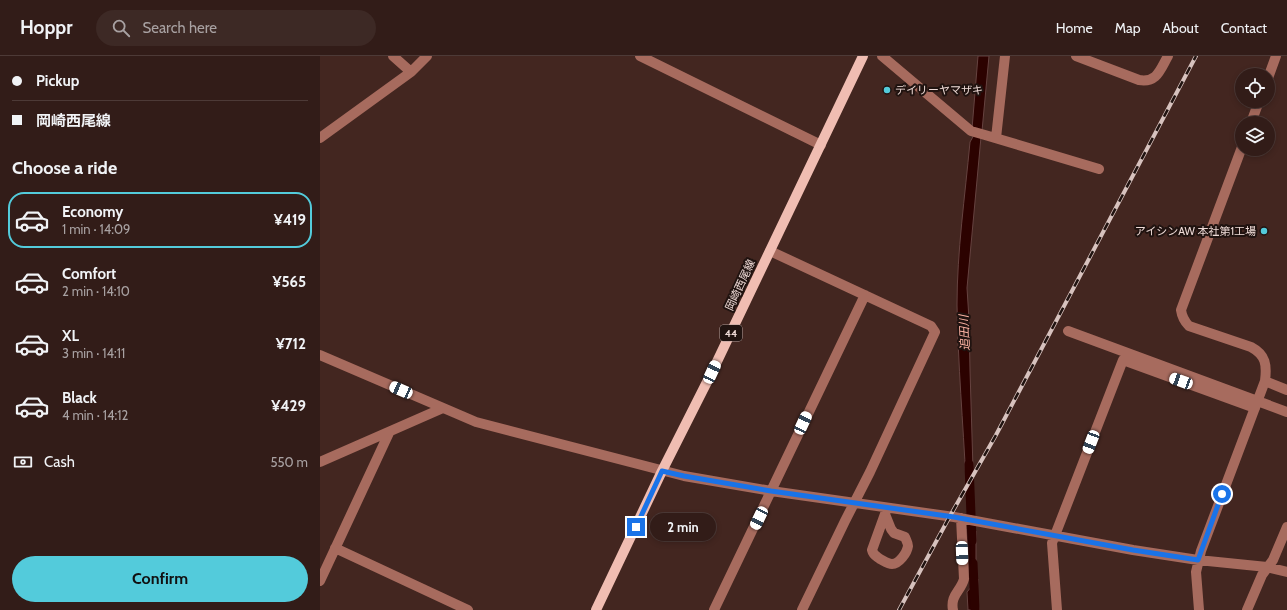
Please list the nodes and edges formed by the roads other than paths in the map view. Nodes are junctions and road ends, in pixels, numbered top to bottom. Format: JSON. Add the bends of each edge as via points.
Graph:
{"nodes":[{"id":1,"x":393,"y":56,"type":"edge"},
{"id":2,"x":427,"y":56,"type":"edge"},
{"id":3,"x":640,"y":56,"type":"edge"},
{"id":4,"x":863,"y":56,"type":"edge"},
{"id":5,"x":882,"y":56,"type":"edge"},
{"id":6,"x":1005,"y":56,"type":"edge"},
{"id":7,"x":1076,"y":56,"type":"edge"},
{"id":8,"x":1168,"y":56,"type":"edge"},
{"id":9,"x":1276,"y":56,"type":"edge"},
{"id":10,"x":1272,"y":68,"type":"edge"},
{"id":11,"x":411,"y":72,"type":"junction"},
{"id":12,"x":320,"y":138,"type":"edge"},
{"id":13,"x":996,"y":138,"type":"junction"},
{"id":14,"x":821,"y":145,"type":"junction"},
{"id":15,"x":1239,"y":156,"type":"edge"},
{"id":16,"x":1099,"y":169,"type":"dead end"},
{"id":17,"x":770,"y":251,"type":"junction"},
{"id":18,"x":865,"y":295,"type":"junction"},
{"id":19,"x":1068,"y":330,"type":"dead end"},
{"id":20,"x":320,"y":355,"type":"edge"},
{"id":21,"x":1265,"y":381,"type":"junction"},
{"id":22,"x":1287,"y":390,"type":"edge"},
{"id":23,"x":1256,"y":404,"type":"junction"},
{"id":24,"x":443,"y":408,"type":"junction"},
{"id":25,"x":1287,"y":412,"type":"edge"},
{"id":26,"x":389,"y":433,"type":"junction"},
{"id":27,"x":320,"y":462,"type":"edge"},
{"id":28,"x":662,"y":471,"type":"junction"},
{"id":29,"x":771,"y":491,"type":"junction"},
{"id":30,"x":854,"y":503,"type":"junction"},
{"id":31,"x":886,"y":511,"type":"junction"},
{"id":32,"x":963,"y":518,"type":"junction"},
{"id":33,"x":1287,"y":527,"type":"edge"},
{"id":34,"x":1055,"y":536,"type":"junction"},
{"id":35,"x":336,"y":548,"type":"junction"},
{"id":36,"x":1198,"y":560,"type":"junction"},
{"id":37,"x":1267,"y":567,"type":"junction"},
{"id":38,"x":1287,"y":572,"type":"edge"},
{"id":39,"x":320,"y":581,"type":"edge"},
{"id":40,"x":468,"y":610,"type":"edge"},
{"id":41,"x":596,"y":610,"type":"edge"},
{"id":42,"x":714,"y":610,"type":"edge"},
{"id":43,"x":802,"y":610,"type":"edge"},
{"id":44,"x":953,"y":610,"type":"edge"},
{"id":45,"x":1057,"y":610,"type":"edge"},
{"id":46,"x":1199,"y":610,"type":"edge"},
{"id":47,"x":1247,"y":610,"type":"edge"}],
"edges":[{"from":1,"to":11,"type":"street"},
{"from":2,"to":11,"type":"street"},
{"from":3,"to":14,"type":"street"},
{"from":4,"to":14,"type":"main road","name":"岡崎西尾線","number":"44"},
{"from":5,"to":13,"type":"street","via":[[971,131]]},
{"from":6,"to":13,"type":"street"},
{"from":7,"to":8,"type":"street","via":[[1147,81],[1157,76]]},
{"from":9,"to":10,"type":"street"},
{"from":11,"to":12,"type":"street"},
{"from":13,"to":16,"type":"street"},
{"from":14,"to":17,"type":"main road","name":"岡崎西尾線","number":"44"},
{"from":15,"to":21,"type":"street","via":[[1183,304],[1182,317],[1190,326],[1257,350],[1263,355]]},
{"from":17,"to":18,"type":"street"},
{"from":17,"to":28,"type":"main road","name":"岡崎西尾線","number":"44"},
{"from":18,"to":29,"type":"street"},
{"from":18,"to":30,"type":"street","via":[[930,326],[935,332]]},
{"from":19,"to":23,"type":"street"},
{"from":20,"to":24,"type":"street"},
{"from":21,"to":22,"type":"street"},
{"from":21,"to":23,"type":"street"},
{"from":23,"to":25,"type":"street"},
{"from":23,"to":34,"type":"street","via":[[1123,360]]},
{"from":23,"to":36,"type":"street"},
{"from":24,"to":26,"type":"street"},
{"from":24,"to":28,"type":"street","via":[[476,422]]},
{"from":26,"to":27,"type":"street"},
{"from":26,"to":35,"type":"street"},
{"from":28,"to":29,"type":"street"},
{"from":28,"to":41,"type":"main road","name":"岡崎西尾線","number":"44"},
{"from":29,"to":30,"type":"street"},
{"from":29,"to":42,"type":"street"},
{"from":30,"to":31,"type":"street"},
{"from":30,"to":43,"type":"street"},
{"from":31,"to":31,"type":"street","via":[[891,529],[905,537],[908,545],[900,560],[892,564],[875,555],[872,550]]},
{"from":31,"to":32,"type":"street"},
{"from":32,"to":34,"type":"street"},
{"from":32,"to":44,"type":"street","via":[[964,579],[954,596]]},
{"from":33,"to":37,"type":"street","via":[[1273,560]]},
{"from":34,"to":36,"type":"street"},
{"from":34,"to":45,"type":"street","via":[[1052,543]]},
{"from":35,"to":39,"type":"street"},
{"from":35,"to":40,"type":"street"},
{"from":36,"to":37,"type":"street"},
{"from":36,"to":46,"type":"street","via":[[1196,572]]},
{"from":37,"to":38,"type":"street"},
{"from":37,"to":47,"type":"street"}]}
